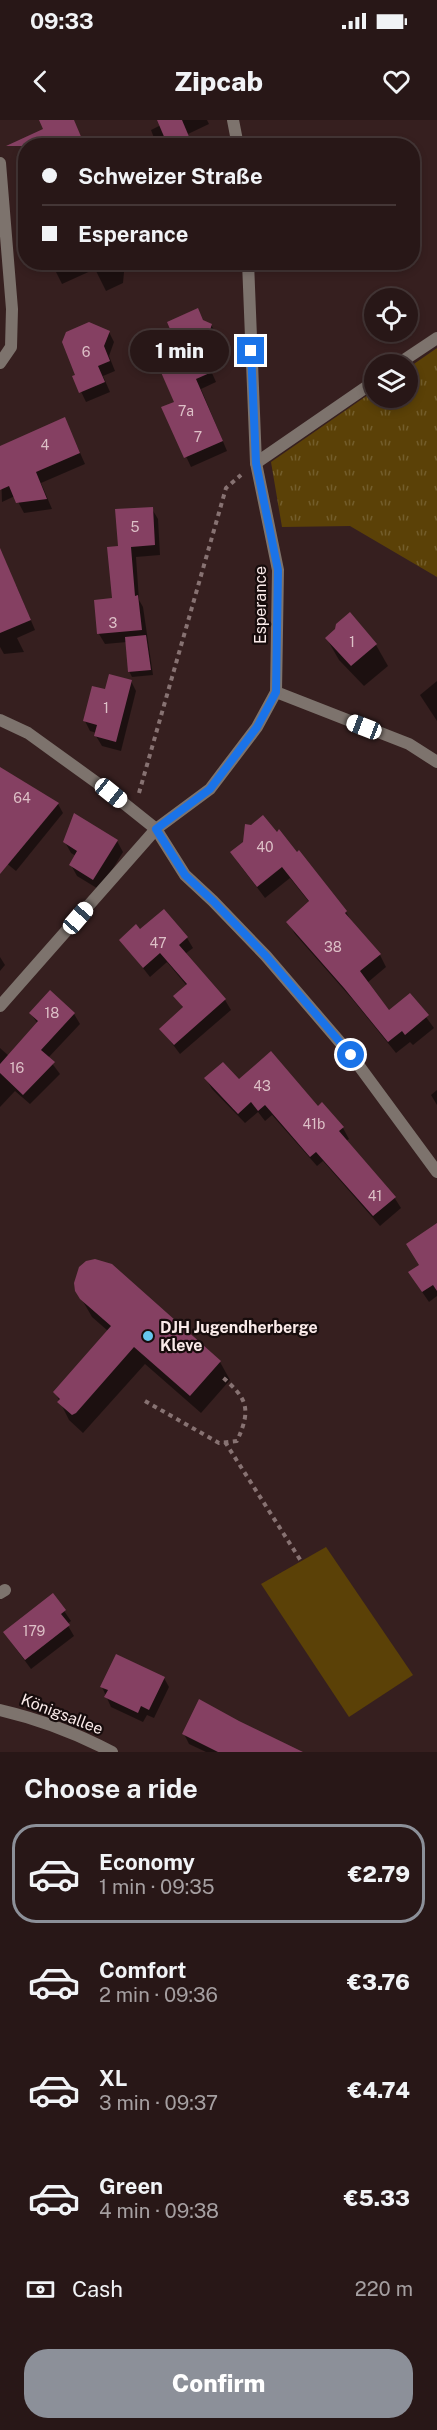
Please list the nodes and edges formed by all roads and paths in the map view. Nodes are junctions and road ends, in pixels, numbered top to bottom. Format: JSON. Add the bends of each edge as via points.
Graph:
{"nodes":[{"id":1,"x":233,"y":120,"type":"edge"},
{"id":2,"x":236,"y":138,"type":"edge"},
{"id":3,"x":0,"y":163,"type":"edge"},
{"id":4,"x":248,"y":270,"type":"edge"},
{"id":5,"x":437,"y":338,"type":"edge"},
{"id":6,"x":413,"y":354,"type":"edge"},
{"id":7,"x":0,"y":363,"type":"edge"},
{"id":8,"x":364,"y":389,"type":"edge"},
{"id":9,"x":256,"y":463,"type":"junction"},
{"id":10,"x":276,"y":692,"type":"junction"},
{"id":11,"x":0,"y":720,"type":"edge"},
{"id":12,"x":437,"y":762,"type":"edge"},
{"id":13,"x":134,"y":812,"type":"junction"},
{"id":14,"x":156,"y":829,"type":"junction"},
{"id":15,"x":0,"y":1006,"type":"edge"},
{"id":16,"x":437,"y":1172,"type":"edge"},
{"id":17,"x":221,"y":1376,"type":"dead end"},
{"id":18,"x":146,"y":1401,"type":"dead end"},
{"id":19,"x":225,"y":1442,"type":"junction"},
{"id":20,"x":301,"y":1561,"type":"dead end"},
{"id":21,"x":0,"y":1710,"type":"edge"},
{"id":22,"x":112,"y":1752,"type":"edge"}],
"edges":[{"from":1,"to":2,"type":"street"},
{"from":3,"to":7,"type":"street","via":[[12,309],[11,347]]},
{"from":4,"to":9,"type":"street","name":"Esperance"},
{"from":5,"to":6,"type":"street"},
{"from":8,"to":9,"type":"street"},
{"from":9,"to":10,"type":"street","name":"Esperance","via":[[278,570]]},
{"from":9,"to":13,"type":"path","via":[[226,488]]},
{"from":10,"to":12,"type":"street","via":[[409,744]]},
{"from":10,"to":14,"type":"street","name":"Esperance","via":[[257,727],[210,789]]},
{"from":11,"to":13,"type":"street","via":[[28,733]]},
{"from":13,"to":14,"type":"street"},
{"from":14,"to":15,"type":"street","name":"Esperance"},
{"from":14,"to":16,"type":"street","via":[[185,875],[266,956],[351,1055]]},
{"from":17,"to":19,"type":"path","via":[[241,1394],[246,1420],[237,1441]]},
{"from":18,"to":19,"type":"path","via":[[219,1443]]},
{"from":19,"to":20,"type":"path"},
{"from":21,"to":22,"type":"street","name":"Königsallee","via":[[31,1717]]}]}
